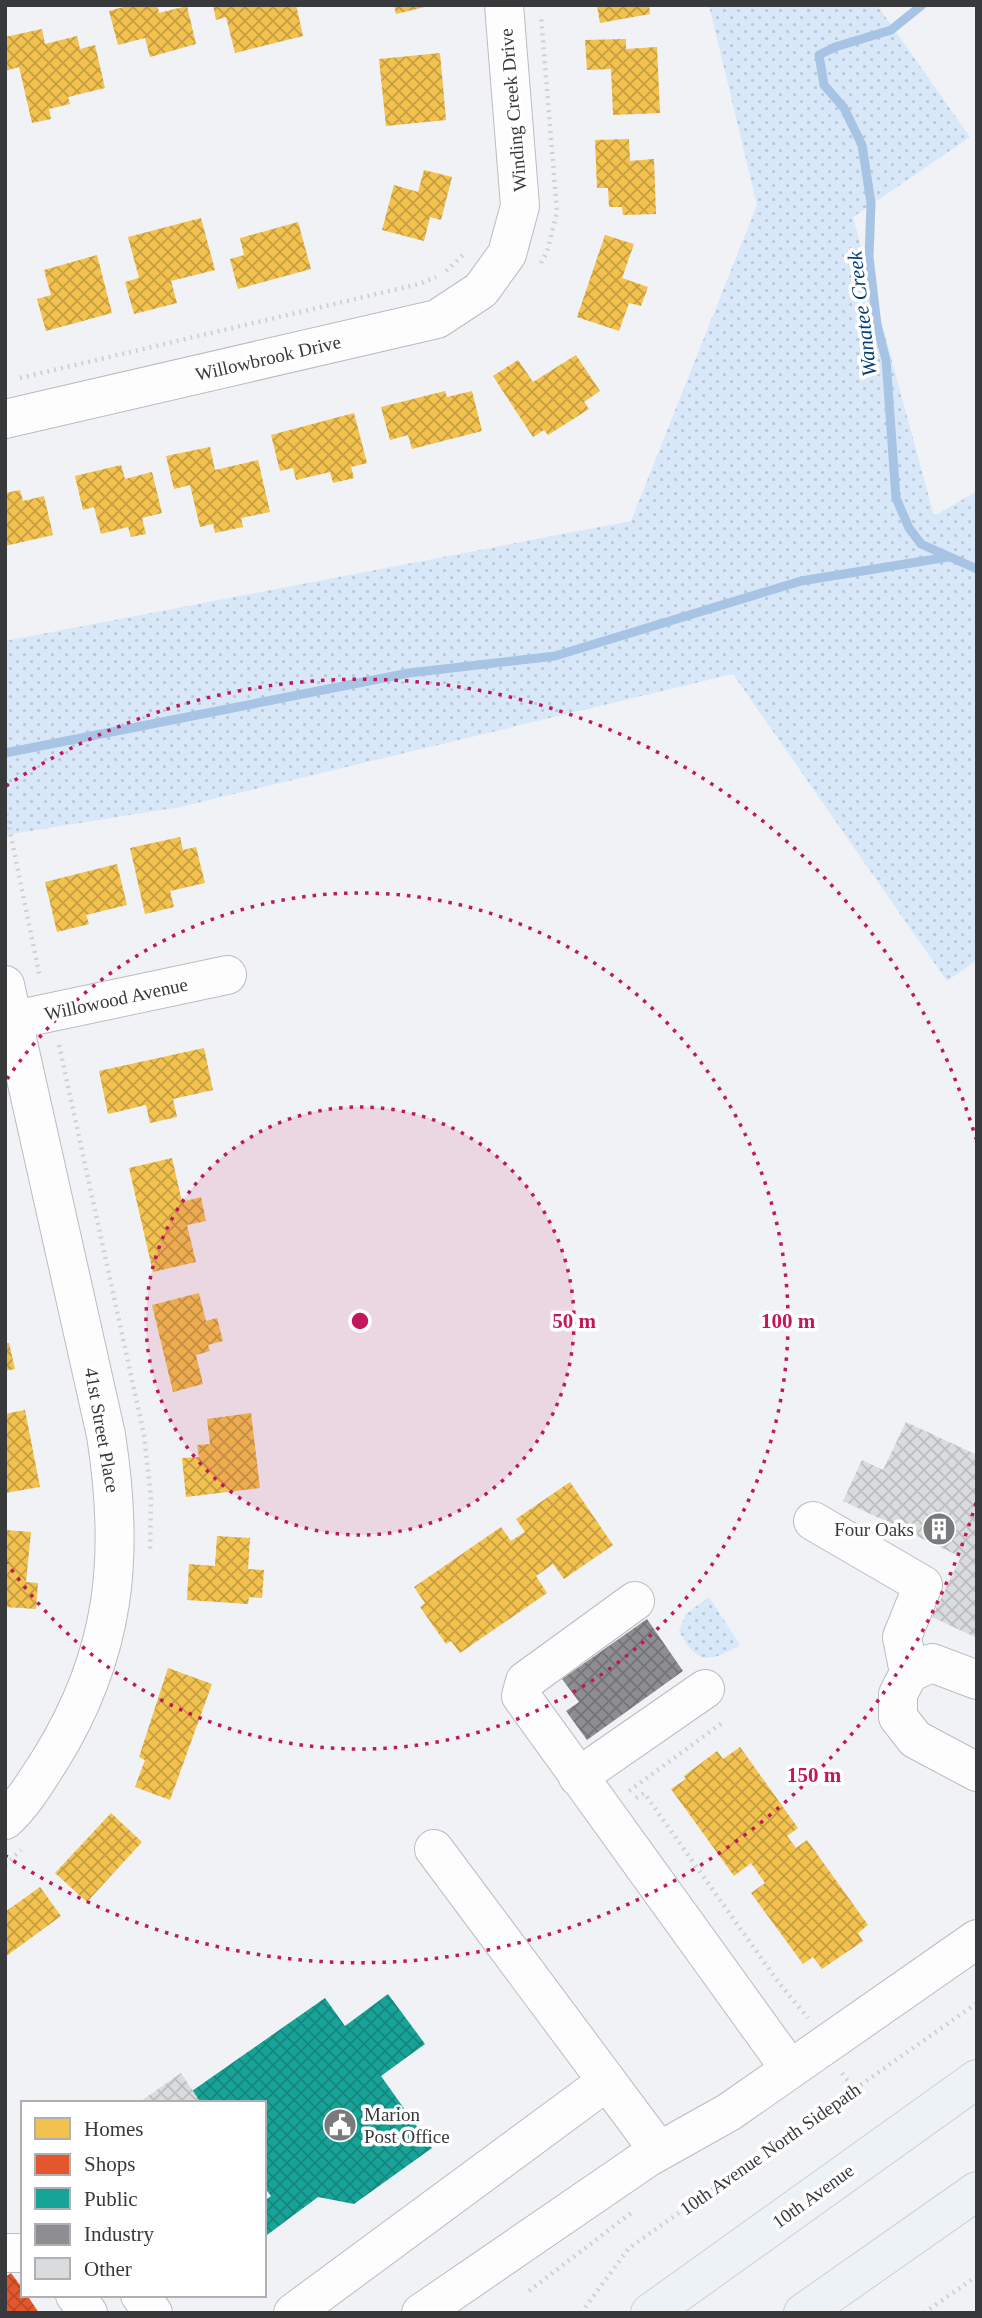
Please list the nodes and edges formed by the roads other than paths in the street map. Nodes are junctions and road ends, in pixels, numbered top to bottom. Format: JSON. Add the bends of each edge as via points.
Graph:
{"nodes":[{"id":1,"x":504,"y":5,"type":"edge"},
{"id":2,"x":508,"y":254,"type":"joint"},
{"id":3,"x":5,"y":419,"type":"edge"},
{"id":4,"x":227,"y":975,"type":"dead end"},
{"id":5,"x":8,"y":1009,"type":"edge"},
{"id":6,"x":813,"y":1521,"type":"dead end"},
{"id":7,"x":635,"y":1601,"type":"dead end"},
{"id":8,"x":909,"y":1672,"type":"junction"},
{"id":9,"x":977,"y":1680,"type":"edge"},
{"id":10,"x":705,"y":1689,"type":"dead end"},
{"id":11,"x":977,"y":1772,"type":"edge"},
{"id":12,"x":578,"y":1777,"type":"junction"},
{"id":13,"x":5,"y":1820,"type":"edge"},
{"id":14,"x":434,"y":1849,"type":"dead end"},
{"id":15,"x":977,"y":1939,"type":"edge"},
{"id":16,"x":790,"y":2069,"type":"junction"},
{"id":17,"x":977,"y":2080,"type":"edge"},
{"id":18,"x":606,"y":2082,"type":"junction"},
{"id":19,"x":659,"y":2151,"type":"junction"},
{"id":20,"x":977,"y":2192,"type":"edge"},
{"id":21,"x":76,"y":2297,"type":"edge"},
{"id":22,"x":141,"y":2297,"type":"edge"},
{"id":23,"x":88,"y":2313,"type":"edge"},
{"id":24,"x":153,"y":2313,"type":"edge"},
{"id":25,"x":293,"y":2313,"type":"edge"},
{"id":26,"x":421,"y":2313,"type":"edge"},
{"id":27,"x":650,"y":2313,"type":"edge"},
{"id":28,"x":803,"y":2313,"type":"edge"}],
"edges":[{"from":1,"to":2,"type":"street","name":"Winding Creek Drive","via":[[520,206]]},
{"from":2,"to":3,"type":"street","name":"Willowbrook Drive","via":[[481,290],[437,319]]},
{"from":4,"to":5,"type":"street","name":"Willowood Avenue"},
{"from":5,"to":13,"type":"street","name":"41st Street Place","via":[[106,1435],[115,1490],[117,1550],[92,1681],[46,1766]]},
{"from":6,"to":8,"type":"street","via":[[923,1585],[902,1637]]},
{"from":7,"to":12,"type":"street","via":[[525,1681],[521,1696]]},
{"from":8,"to":9,"type":"street","via":[[932,1663]]},
{"from":8,"to":11,"type":"street","via":[[898,1693],[898,1717],[915,1739]]},
{"from":10,"to":12,"type":"street"},
{"from":12,"to":16,"type":"street"},
{"from":14,"to":18,"type":"street"},
{"from":15,"to":16,"type":"street"},
{"from":16,"to":19,"type":"street","via":[[729,2112]]},
{"from":17,"to":27,"type":"main road","name":"10th Avenue"},
{"from":18,"to":19,"type":"street"},
{"from":18,"to":25,"type":"street"},
{"from":19,"to":26,"type":"street"},
{"from":20,"to":28,"type":"main road"},
{"from":21,"to":23,"type":"street"},
{"from":22,"to":24,"type":"street"}]}
